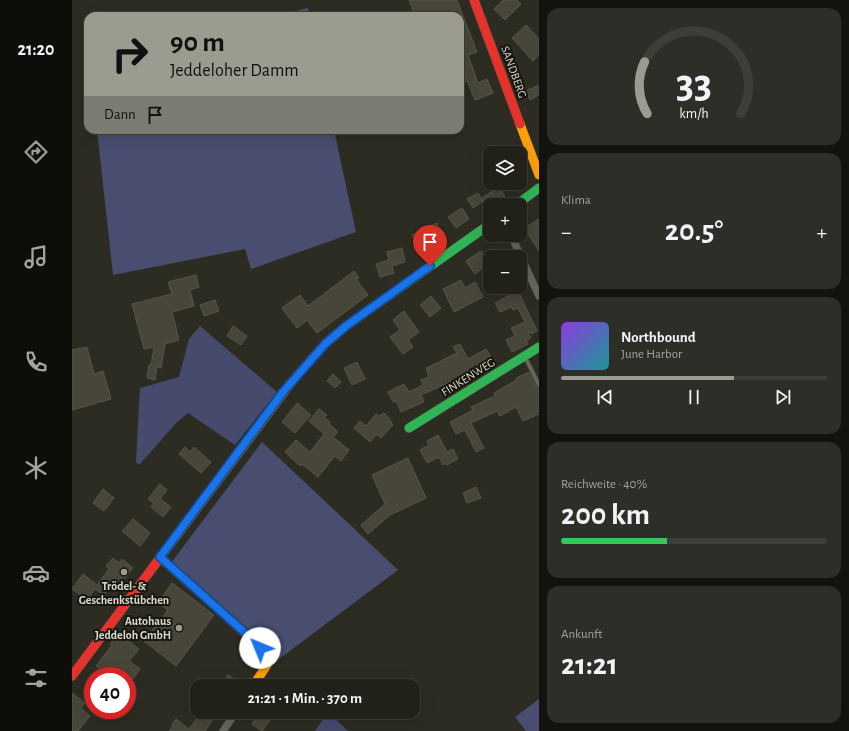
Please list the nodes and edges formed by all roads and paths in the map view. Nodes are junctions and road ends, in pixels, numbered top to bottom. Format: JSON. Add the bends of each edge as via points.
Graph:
{"nodes":[{"id":1,"x":474,"y":0,"type":"edge"},
{"id":2,"x":539,"y":175,"type":"edge"},
{"id":3,"x":539,"y":188,"type":"edge"},
{"id":4,"x":525,"y":198,"type":"edge"},
{"id":5,"x":483,"y":229,"type":"edge"},
{"id":6,"x":514,"y":242,"type":"edge"},
{"id":7,"x":539,"y":296,"type":"edge"},
{"id":8,"x":539,"y":347,"type":"edge"},
{"id":9,"x":525,"y":356,"type":"junction"},
{"id":10,"x":539,"y":385,"type":"edge"},
{"id":11,"x":409,"y":428,"type":"dead end"},
{"id":12,"x":160,"y":557,"type":"junction"},
{"id":13,"x":72,"y":676,"type":"edge"},
{"id":14,"x":258,"y":679,"type":"edge"},
{"id":15,"x":231,"y":719,"type":"edge"},
{"id":16,"x":223,"y":731,"type":"edge"}],
"edges":[{"from":1,"to":2,"type":"main road","name":"SANDBERG"},
{"from":3,"to":4,"type":"main road"},
{"from":5,"to":12,"type":"main road","via":[[346,326],[325,344],[283,392]]},
{"from":6,"to":7,"type":"street"},
{"from":8,"to":9,"type":"main road","name":"FINKENWEG"},
{"from":9,"to":10,"type":"lane"},
{"from":9,"to":11,"type":"main road","name":"FINKENWEG"},
{"from":12,"to":13,"type":"main road"},
{"from":12,"to":14,"type":"main road","via":[[266,654],[267,665]]},
{"from":15,"to":16,"type":"street"}]}
